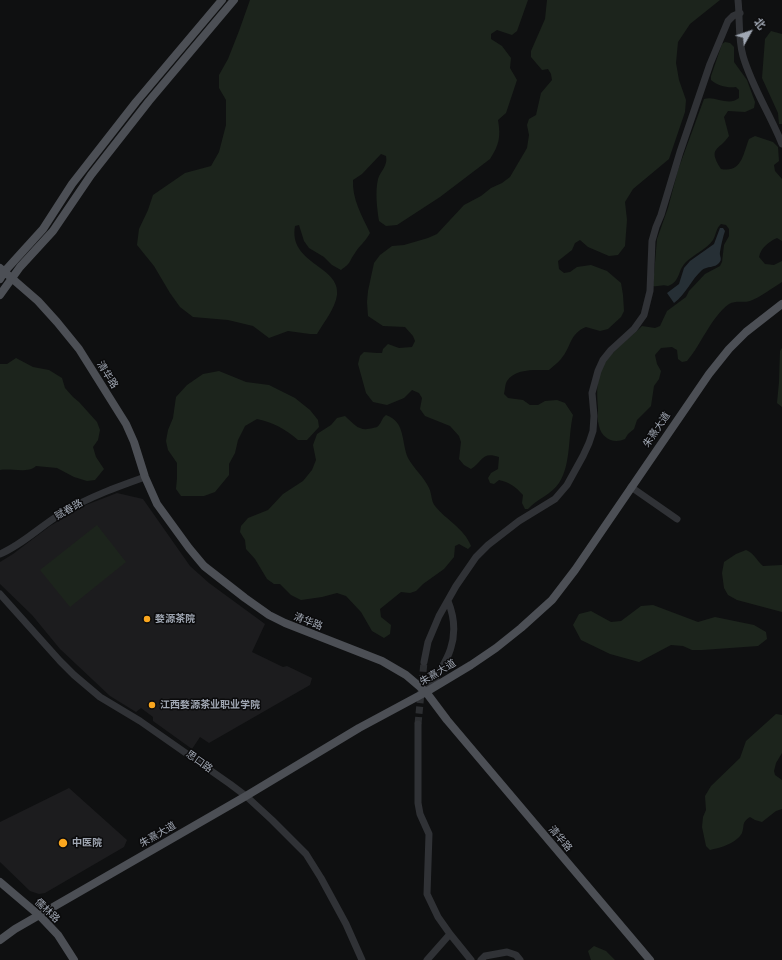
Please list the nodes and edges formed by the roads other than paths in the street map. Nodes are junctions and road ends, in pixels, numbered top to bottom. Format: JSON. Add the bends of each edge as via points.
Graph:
{"nodes":[{"id":1,"x":222,"y":0,"type":"edge"},
{"id":2,"x":234,"y":0,"type":"edge"},
{"id":3,"x":738,"y":0,"type":"edge"},
{"id":4,"x":740,"y":13,"type":"junction"},
{"id":5,"x":782,"y":144,"type":"edge"},
{"id":6,"x":1,"y":273,"type":"edge"},
{"id":7,"x":12,"y":278,"type":"junction"},
{"id":8,"x":0,"y":295,"type":"edge"},
{"id":9,"x":782,"y":304,"type":"edge"},
{"id":10,"x":145,"y":477,"type":"junction"},
{"id":11,"x":631,"y":487,"type":"junction"},
{"id":12,"x":677,"y":519,"type":"dead end"},
{"id":13,"x":0,"y":554,"type":"edge"},
{"id":14,"x":0,"y":594,"type":"edge"},
{"id":15,"x":448,"y":600,"type":"junction"},
{"id":16,"x":424,"y":662,"type":"tunnel mouth"},
{"id":17,"x":426,"y":692,"type":"junction"},
{"id":18,"x":418,"y":724,"type":"tunnel mouth"},
{"id":19,"x":246,"y":796,"type":"junction"},
{"id":20,"x":0,"y":882,"type":"edge"},
{"id":21,"x":40,"y":916,"type":"junction"},
{"id":22,"x":450,"y":934,"type":"junction"},
{"id":23,"x":0,"y":940,"type":"edge"},
{"id":24,"x":74,"y":960,"type":"edge"},
{"id":25,"x":362,"y":960,"type":"edge"},
{"id":26,"x":427,"y":960,"type":"edge"},
{"id":27,"x":471,"y":960,"type":"edge"},
{"id":28,"x":481,"y":960,"type":"edge"},
{"id":29,"x":520,"y":960,"type":"edge"},
{"id":30,"x":650,"y":960,"type":"edge"}],
"edges":[{"from":1,"to":6,"type":"main road","via":[[136,102],[72,184],[43,229]]},
{"from":2,"to":7,"type":"main road","via":[[149,101],[91,175],[53,231]]},
{"from":3,"to":4,"type":"street"},
{"from":4,"to":5,"type":"street","via":[[741,45],[745,62]]},
{"from":4,"to":15,"type":"street","via":[[728,21],[710,64],[653,234],[650,290],[644,315],[634,329],[607,354],[598,371],[592,393],[594,416],[589,443],[555,499],[519,521],[488,545],[476,557]]},
{"from":6,"to":7,"type":"main road","name":"清华路"},
{"from":7,"to":8,"type":"main road"},
{"from":7,"to":10,"type":"main road","name":"清华路","via":[[38,301],[79,349],[126,424]]},
{"from":9,"to":11,"type":"main road","name":"朱熹大道","via":[[729,349],[695,392]]},
{"from":10,"to":13,"type":"street","name":"赋春路","via":[[64,512],[29,538]]},
{"from":10,"to":17,"type":"main road","name":"清华路","via":[[157,504],[189,548],[204,566],[245,598],[285,623],[382,660]]},
{"from":11,"to":12,"type":"street"},
{"from":11,"to":17,"type":"main road","name":"朱熹大道","via":[[598,538],[552,600],[496,648]]},
{"from":14,"to":19,"type":"street","name":"思口路","via":[[60,661],[100,697],[140,721]]},
{"from":15,"to":16,"type":"street","via":[[428,642]]},
{"from":15,"to":17,"type":"street","via":[[454,619],[452,643],[442,670]]},
{"from":17,"to":19,"type":"main road","name":"朱熹大道","via":[[359,728]]},
{"from":17,"to":30,"type":"main road","name":"清华路"},
{"from":18,"to":22,"type":"street","via":[[418,803],[429,834],[428,894],[438,917]]},
{"from":19,"to":21,"type":"main road","name":"朱熹大道"},
{"from":19,"to":25,"type":"street","name":"思口路","via":[[306,854],[346,924]]},
{"from":20,"to":21,"type":"main road","name":"儒林路"},
{"from":21,"to":23,"type":"main road","name":"朱熹大道"},
{"from":21,"to":24,"type":"main road","name":"儒林路","via":[[58,935]]},
{"from":22,"to":26,"type":"street"},
{"from":22,"to":27,"type":"street"},
{"from":28,"to":29,"type":"street","via":[[485,956],[508,952]]}]}
